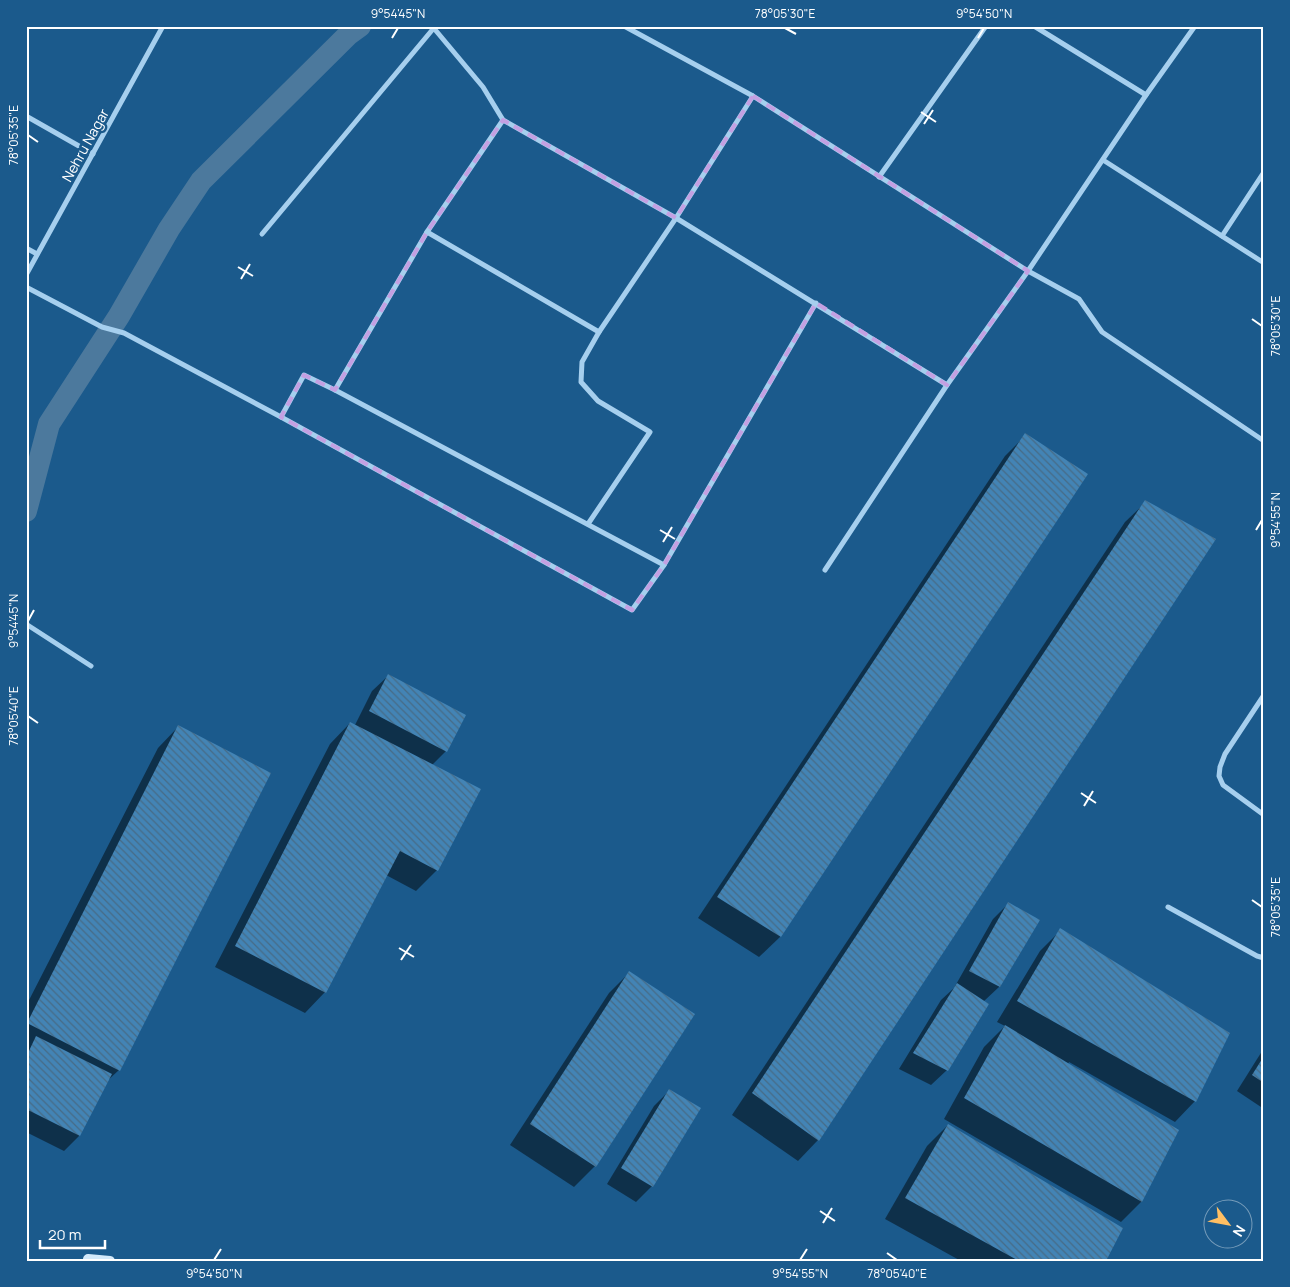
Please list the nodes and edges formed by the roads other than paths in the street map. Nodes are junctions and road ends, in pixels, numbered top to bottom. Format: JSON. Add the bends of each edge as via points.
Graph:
{"nodes":[{"id":1,"x":164,"y":26,"type":"edge"},
{"id":2,"x":624,"y":26,"type":"edge"},
{"id":3,"x":986,"y":26,"type":"edge"},
{"id":4,"x":1034,"y":26,"type":"edge"},
{"id":5,"x":1195,"y":26,"type":"edge"},
{"id":6,"x":433,"y":28,"type":"edge"},
{"id":7,"x":1146,"y":95,"type":"junction"},
{"id":8,"x":753,"y":96,"type":"junction"},
{"id":9,"x":26,"y":116,"type":"edge"},
{"id":10,"x":504,"y":120,"type":"junction"},
{"id":11,"x":93,"y":154,"type":"junction"},
{"id":12,"x":1103,"y":160,"type":"junction"},
{"id":13,"x":1264,"y":172,"type":"edge"},
{"id":14,"x":879,"y":177,"type":"junction"},
{"id":15,"x":676,"y":218,"type":"junction"},
{"id":16,"x":427,"y":232,"type":"junction"},
{"id":17,"x":262,"y":234,"type":"dead end"},
{"id":18,"x":1222,"y":236,"type":"junction"},
{"id":19,"x":26,"y":248,"type":"edge"},
{"id":20,"x":37,"y":254,"type":"junction"},
{"id":21,"x":1264,"y":263,"type":"edge"},
{"id":22,"x":1028,"y":271,"type":"junction"},
{"id":23,"x":26,"y":275,"type":"edge"},
{"id":24,"x":26,"y":287,"type":"edge"},
{"id":25,"x":816,"y":303,"type":"junction"},
{"id":26,"x":599,"y":332,"type":"junction"},
{"id":27,"x":947,"y":385,"type":"junction"},
{"id":28,"x":335,"y":390,"type":"junction"},
{"id":29,"x":281,"y":417,"type":"junction"},
{"id":30,"x":1264,"y":441,"type":"edge"},
{"id":31,"x":588,"y":524,"type":"junction"},
{"id":32,"x":664,"y":565,"type":"junction"},
{"id":33,"x":825,"y":570,"type":"dead end"},
{"id":34,"x":26,"y":624,"type":"edge"},
{"id":35,"x":91,"y":666,"type":"dead end"},
{"id":36,"x":1264,"y":695,"type":"edge"},
{"id":37,"x":1264,"y":815,"type":"edge"},
{"id":38,"x":1168,"y":907,"type":"dead end"},
{"id":39,"x":1264,"y":958,"type":"edge"},
{"id":40,"x":88,"y":1259,"type":"dead end"},
{"id":41,"x":110,"y":1261,"type":"edge"}],
"edges":[{"from":1,"to":11,"type":"street","name":"Nehru Nagar"},
{"from":2,"to":8,"type":"street"},
{"from":3,"to":14,"type":"street"},
{"from":4,"to":7,"type":"street"},
{"from":5,"to":7,"type":"street"},
{"from":6,"to":10,"type":"street","via":[[483,87]]},
{"from":6,"to":17,"type":"street"},
{"from":7,"to":12,"type":"street"},
{"from":8,"to":14,"type":"street"},
{"from":8,"to":15,"type":"street"},
{"from":9,"to":11,"type":"street"},
{"from":10,"to":15,"type":"street"},
{"from":10,"to":16,"type":"street"},
{"from":11,"to":20,"type":"street","name":"Nehru Nagar"},
{"from":12,"to":18,"type":"street"},
{"from":12,"to":22,"type":"street"},
{"from":13,"to":18,"type":"street"},
{"from":14,"to":22,"type":"street"},
{"from":15,"to":25,"type":"street"},
{"from":15,"to":26,"type":"street"},
{"from":16,"to":26,"type":"street"},
{"from":16,"to":28,"type":"street"},
{"from":18,"to":21,"type":"street"},
{"from":19,"to":20,"type":"street"},
{"from":20,"to":23,"type":"street","name":"Nehru Nagar"},
{"from":22,"to":27,"type":"street"},
{"from":22,"to":30,"type":"street","via":[[1079,299],[1102,332]]},
{"from":24,"to":29,"type":"street","via":[[102,327],[124,333]]},
{"from":25,"to":27,"type":"street"},
{"from":25,"to":32,"type":"street"},
{"from":26,"to":31,"type":"street","via":[[582,362],[581,382],[598,401],[650,432]]},
{"from":27,"to":33,"type":"street"},
{"from":28,"to":29,"type":"street","via":[[304,375]]},
{"from":28,"to":31,"type":"street"},
{"from":29,"to":32,"type":"street","via":[[632,610]]},
{"from":31,"to":32,"type":"street"},
{"from":34,"to":35,"type":"street"},
{"from":36,"to":37,"type":"street","via":[[1225,754],[1219,776],[1223,785]]},
{"from":38,"to":39,"type":"street"},
{"from":40,"to":41,"type":"street"}]}
